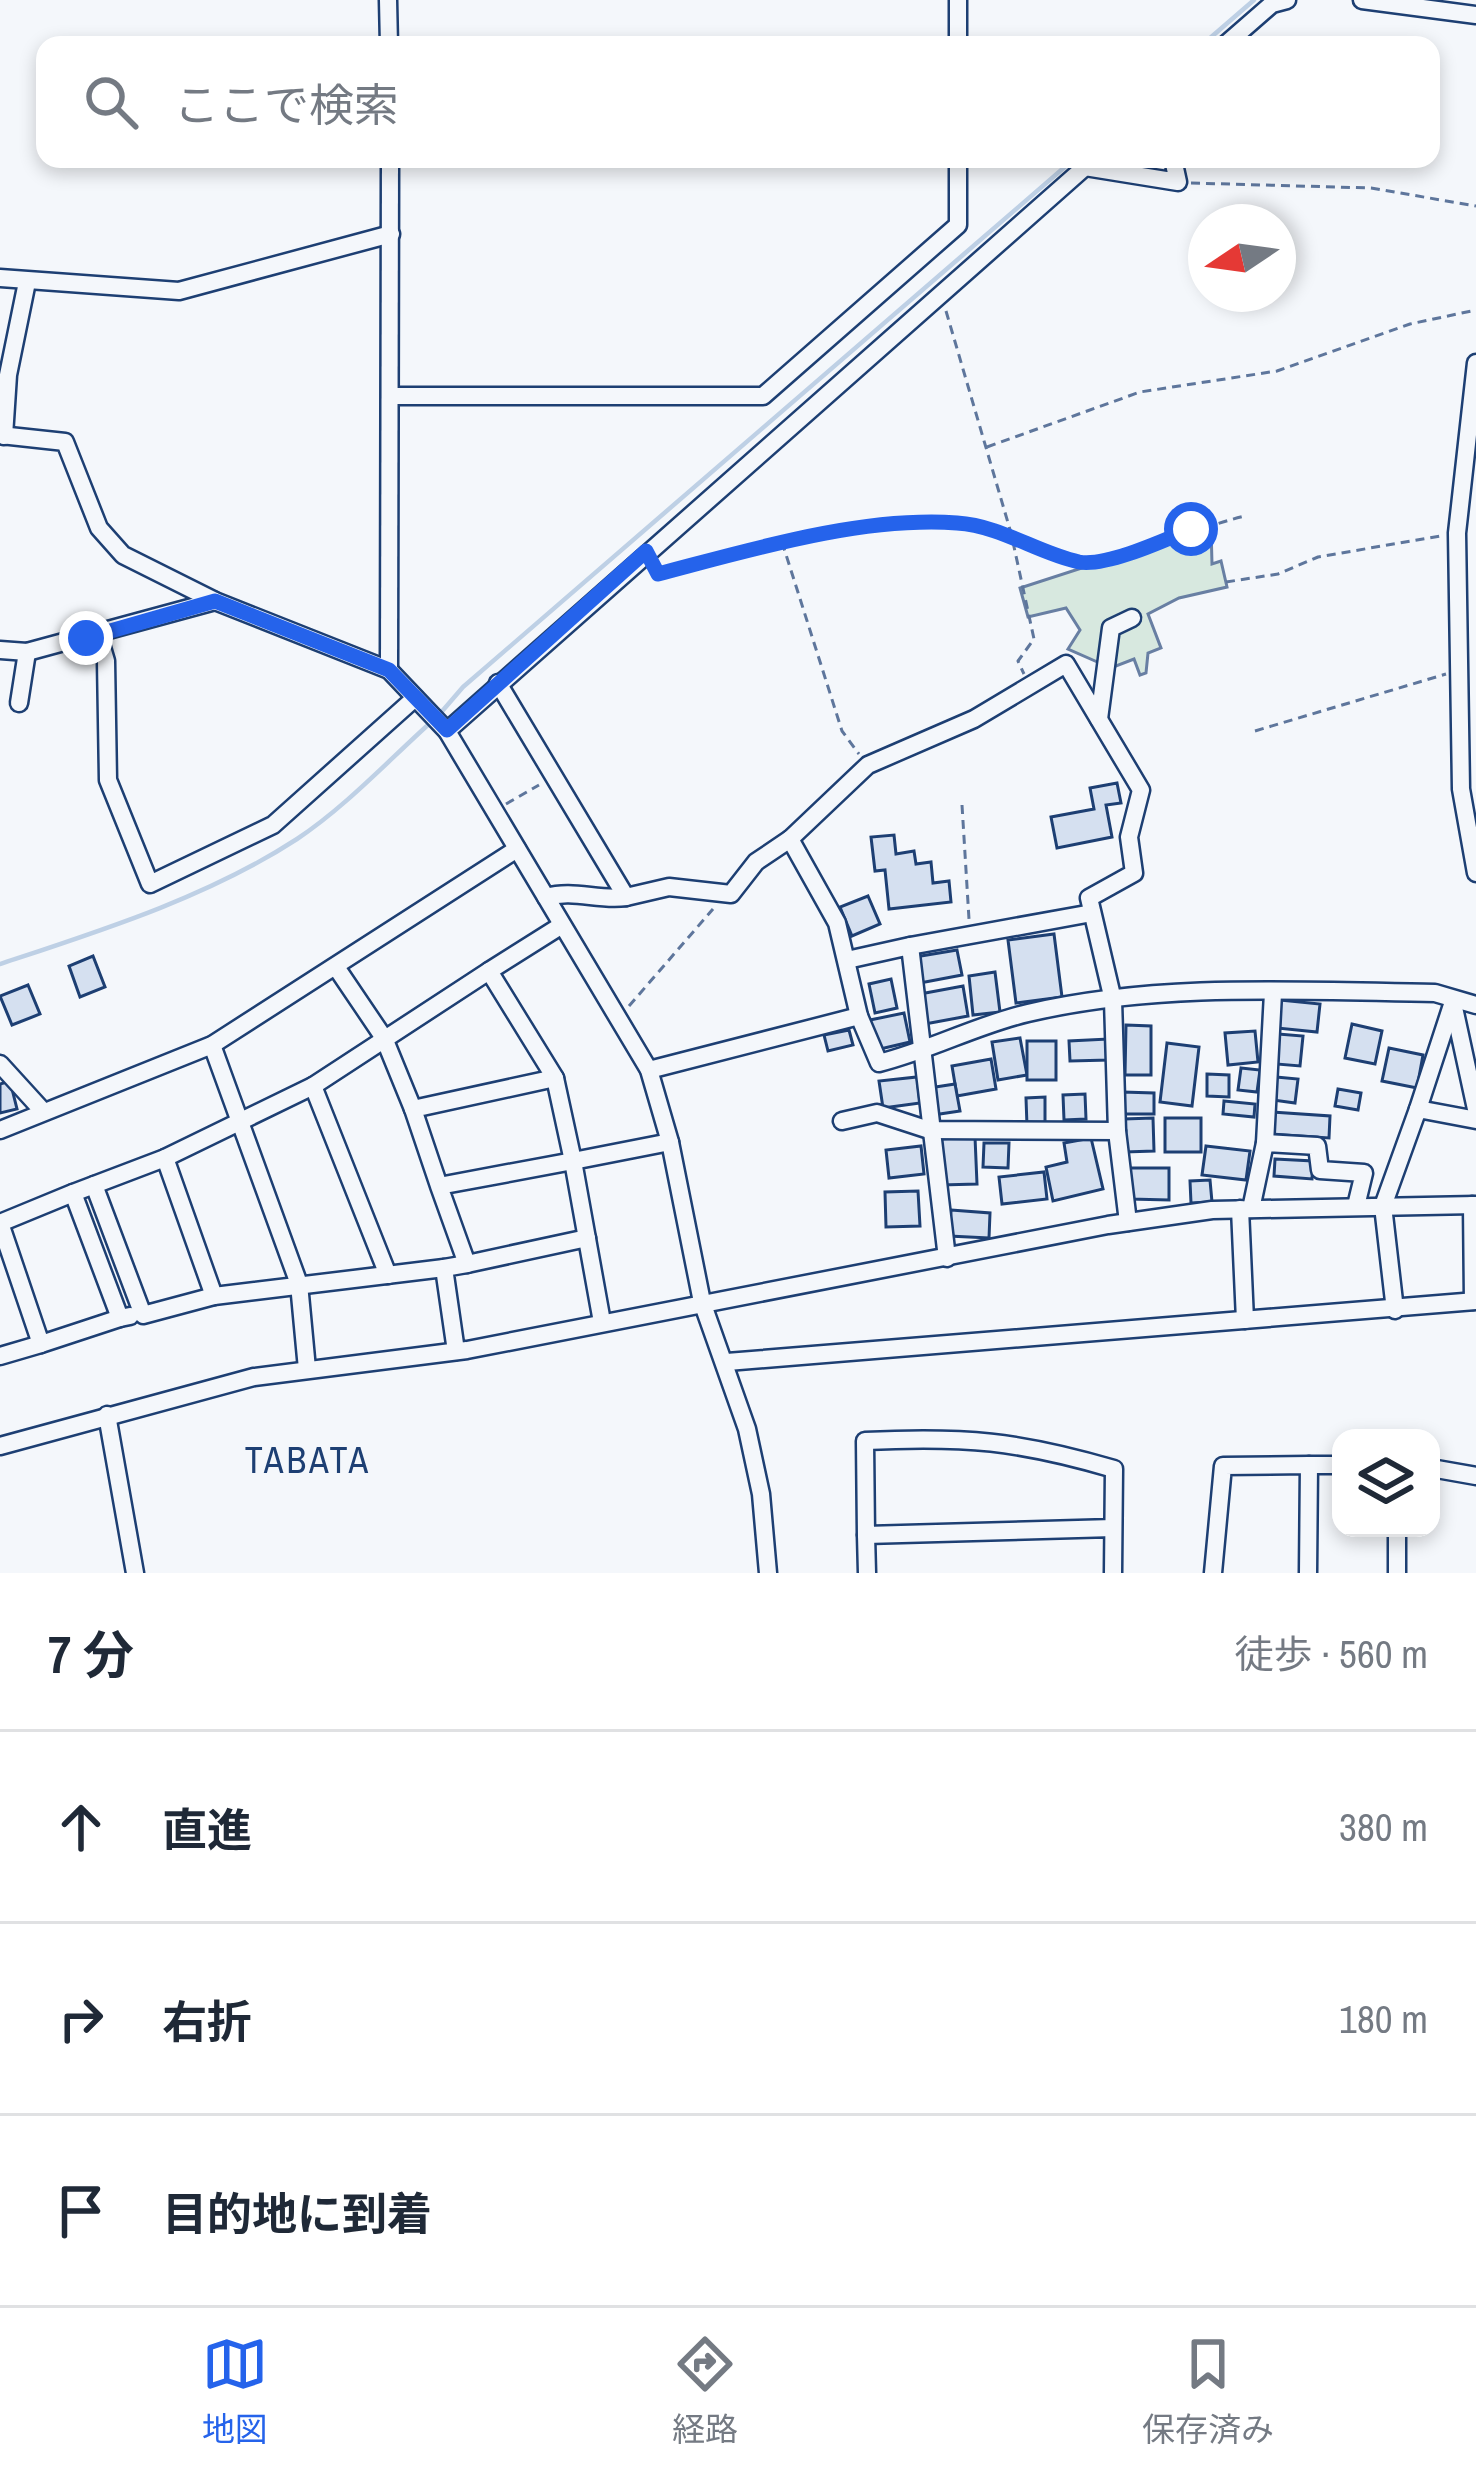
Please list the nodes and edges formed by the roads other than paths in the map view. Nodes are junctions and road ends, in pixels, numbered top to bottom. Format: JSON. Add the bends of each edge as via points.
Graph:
{"nodes":[{"id":1,"x":388,"y":0,"type":"edge"},
{"id":2,"x":958,"y":0,"type":"edge"},
{"id":3,"x":1287,"y":0,"type":"edge"},
{"id":4,"x":1362,"y":0,"type":"edge"},
{"id":5,"x":1476,"y":15,"type":"edge"},
{"id":6,"x":389,"y":36,"type":"edge"},
{"id":7,"x":958,"y":36,"type":"edge"},
{"id":8,"x":1235,"y":36,"type":"edge"},
{"id":9,"x":390,"y":168,"type":"edge"},
{"id":10,"x":958,"y":168,"type":"edge"},
{"id":11,"x":1083,"y":168,"type":"edge"},
{"id":12,"x":1112,"y":168,"type":"edge"},
{"id":13,"x":1175,"y":168,"type":"edge"},
{"id":14,"x":391,"y":234,"type":"junction"},
{"id":15,"x":0,"y":278,"type":"edge"},
{"id":16,"x":27,"y":282,"type":"junction"},
{"id":17,"x":1476,"y":363,"type":"edge"},
{"id":18,"x":394,"y":396,"type":"junction"},
{"id":19,"x":2,"y":436,"type":"edge"},
{"id":20,"x":215,"y":601,"type":"junction"},
{"id":21,"x":1132,"y":618,"type":"dead end"},
{"id":22,"x":98,"y":634,"type":"junction"},
{"id":23,"x":0,"y":650,"type":"edge"},
{"id":24,"x":26,"y":652,"type":"junction"},
{"id":25,"x":389,"y":670,"type":"junction"},
{"id":26,"x":498,"y":683,"type":"junction"},
{"id":27,"x":415,"y":698,"type":"junction"},
{"id":28,"x":19,"y":703,"type":"dead end"},
{"id":29,"x":1099,"y":720,"type":"junction"},
{"id":30,"x":447,"y":730,"type":"junction"},
{"id":31,"x":790,"y":839,"type":"junction"},
{"id":32,"x":517,"y":849,"type":"junction"},
{"id":33,"x":1476,"y":873,"type":"edge"},
{"id":34,"x":545,"y":897,"type":"junction"},
{"id":35,"x":626,"y":897,"type":"junction"},
{"id":36,"x":1092,"y":913,"type":"junction"},
{"id":37,"x":562,"y":925,"type":"junction"},
{"id":38,"x":910,"y":946,"type":"junction"},
{"id":39,"x":847,"y":960,"type":"junction"},
{"id":40,"x":335,"y":967,"type":"junction"},
{"id":41,"x":489,"y":970,"type":"junction"},
{"id":42,"x":1273,"y":993,"type":"junction"},
{"id":43,"x":1113,"y":1000,"type":"junction"},
{"id":44,"x":1453,"y":1003,"type":"junction"},
{"id":45,"x":1476,"y":1005,"type":"edge"},
{"id":46,"x":859,"y":1016,"type":"junction"},
{"id":47,"x":384,"y":1038,"type":"junction"},
{"id":48,"x":212,"y":1045,"type":"junction"},
{"id":49,"x":921,"y":1052,"type":"junction"},
{"id":50,"x":0,"y":1064,"type":"edge"},
{"id":51,"x":649,"y":1070,"type":"junction"},
{"id":52,"x":555,"y":1078,"type":"junction"},
{"id":53,"x":313,"y":1086,"type":"junction"},
{"id":54,"x":1418,"y":1108,"type":"junction"},
{"id":55,"x":1476,"y":1108,"type":"edge"},
{"id":56,"x":40,"y":1109,"type":"junction"},
{"id":57,"x":413,"y":1109,"type":"junction"},
{"id":58,"x":1476,"y":1120,"type":"edge"},
{"id":59,"x":842,"y":1121,"type":"dead end"},
{"id":60,"x":244,"y":1124,"type":"junction"},
{"id":61,"x":0,"y":1130,"type":"edge"},
{"id":62,"x":929,"y":1130,"type":"junction"},
{"id":63,"x":1117,"y":1131,"type":"junction"},
{"id":64,"x":670,"y":1142,"type":"junction"},
{"id":65,"x":1264,"y":1143,"type":"junction"},
{"id":66,"x":165,"y":1158,"type":"junction"},
{"id":67,"x":573,"y":1160,"type":"junction"},
{"id":68,"x":94,"y":1185,"type":"junction"},
{"id":69,"x":439,"y":1186,"type":"junction"},
{"id":70,"x":73,"y":1193,"type":"junction"},
{"id":71,"x":1474,"y":1205,"type":"edge"},
{"id":72,"x":1356,"y":1206,"type":"junction"},
{"id":73,"x":1383,"y":1206,"type":"junction"},
{"id":74,"x":1245,"y":1209,"type":"junction"},
{"id":75,"x":1128,"y":1222,"type":"junction"},
{"id":76,"x":0,"y":1223,"type":"edge"},
{"id":77,"x":587,"y":1238,"type":"junction"},
{"id":78,"x":947,"y":1258,"type":"junction"},
{"id":79,"x":467,"y":1264,"type":"junction"},
{"id":80,"x":444,"y":1268,"type":"junction"},
{"id":81,"x":388,"y":1274,"type":"junction"},
{"id":82,"x":299,"y":1284,"type":"junction"},
{"id":83,"x":214,"y":1296,"type":"junction"},
{"id":84,"x":1475,"y":1301,"type":"edge"},
{"id":85,"x":701,"y":1302,"type":"junction"},
{"id":86,"x":1396,"y":1310,"type":"junction"},
{"id":87,"x":143,"y":1315,"type":"junction"},
{"id":88,"x":120,"y":1318,"type":"junction"},
{"id":89,"x":1245,"y":1320,"type":"junction"},
{"id":90,"x":602,"y":1322,"type":"junction"},
{"id":91,"x":40,"y":1344,"type":"junction"},
{"id":92,"x":456,"y":1351,"type":"junction"},
{"id":93,"x":0,"y":1356,"type":"edge"},
{"id":94,"x":727,"y":1362,"type":"junction"},
{"id":95,"x":307,"y":1369,"type":"junction"},
{"id":96,"x":107,"y":1415,"type":"junction"},
{"id":97,"x":0,"y":1446,"type":"edge"},
{"id":98,"x":1309,"y":1465,"type":"junction"},
{"id":99,"x":1332,"y":1465,"type":"edge"},
{"id":100,"x":1440,"y":1470,"type":"edge"},
{"id":101,"x":1476,"y":1476,"type":"edge"},
{"id":102,"x":1113,"y":1528,"type":"junction"},
{"id":103,"x":866,"y":1535,"type":"junction"},
{"id":104,"x":1397,"y":1537,"type":"edge"},
{"id":105,"x":135,"y":1573,"type":"edge"},
{"id":106,"x":768,"y":1573,"type":"edge"},
{"id":107,"x":867,"y":1573,"type":"edge"},
{"id":108,"x":1113,"y":1573,"type":"edge"},
{"id":109,"x":1214,"y":1573,"type":"edge"},
{"id":110,"x":1307,"y":1573,"type":"edge"},
{"id":111,"x":1397,"y":1573,"type":"edge"}],
"edges":[{"from":1,"to":6,"type":"street"},
{"from":2,"to":7,"type":"street"},
{"from":3,"to":8,"type":"street"},
{"from":4,"to":5,"type":"street"},
{"from":9,"to":14,"type":"street"},
{"from":10,"to":18,"type":"street","via":[[958,225],[763,396]]},
{"from":11,"to":26,"type":"street"},
{"from":12,"to":13,"type":"street","via":[[1178,182]]},
{"from":14,"to":16,"type":"street","via":[[179,291]]},
{"from":14,"to":18,"type":"street"},
{"from":15,"to":16,"type":"street"},
{"from":16,"to":19,"type":"street"},
{"from":17,"to":33,"type":"street","via":[[1457,533],[1461,789]]},
{"from":18,"to":25,"type":"street"},
{"from":19,"to":20,"type":"street","via":[[65,442],[99,528],[123,555]]},
{"from":20,"to":22,"type":"street"},
{"from":20,"to":25,"type":"street"},
{"from":21,"to":29,"type":"street","via":[[1111,628]]},
{"from":22,"to":24,"type":"street"},
{"from":22,"to":27,"type":"street","via":[[106,662],[108,780],[150,884],[273,825]]},
{"from":23,"to":24,"type":"street"},
{"from":24,"to":28,"type":"street"},
{"from":25,"to":27,"type":"street"},
{"from":26,"to":30,"type":"street"},
{"from":26,"to":35,"type":"street"},
{"from":27,"to":30,"type":"street"},
{"from":29,"to":31,"type":"street","via":[[1066,664],[974,719],[868,765]]},
{"from":29,"to":36,"type":"street","via":[[1141,790],[1129,836],[1134,873],[1089,898]]},
{"from":30,"to":32,"type":"street"},
{"from":31,"to":35,"type":"street","via":[[725,893],[669,887]]},
{"from":31,"to":39,"type":"street","via":[[837,923]]},
{"from":32,"to":34,"type":"street"},
{"from":32,"to":40,"type":"street"},
{"from":34,"to":35,"type":"street"},
{"from":34,"to":37,"type":"street"},
{"from":36,"to":38,"type":"street"},
{"from":36,"to":43,"type":"street"},
{"from":37,"to":41,"type":"street"},
{"from":37,"to":51,"type":"street"},
{"from":38,"to":39,"type":"street"},
{"from":38,"to":49,"type":"street"},
{"from":39,"to":46,"type":"street"},
{"from":40,"to":47,"type":"street"},
{"from":40,"to":48,"type":"street"},
{"from":41,"to":47,"type":"street"},
{"from":41,"to":52,"type":"street"},
{"from":42,"to":43,"type":"street"},
{"from":42,"to":44,"type":"street","via":[[1435,993]]},
{"from":42,"to":65,"type":"street"},
{"from":43,"to":49,"type":"street","via":[[1025,1013]]},
{"from":43,"to":63,"type":"street"},
{"from":44,"to":45,"type":"street"},
{"from":44,"to":54,"type":"street"},
{"from":44,"to":55,"type":"street"},
{"from":46,"to":49,"type":"street","via":[[879,1063]]},
{"from":46,"to":51,"type":"street"},
{"from":47,"to":53,"type":"street"},
{"from":47,"to":57,"type":"street"},
{"from":48,"to":56,"type":"street"},
{"from":48,"to":60,"type":"street"},
{"from":49,"to":62,"type":"street"},
{"from":50,"to":56,"type":"street"},
{"from":51,"to":64,"type":"street"},
{"from":52,"to":57,"type":"street"},
{"from":52,"to":67,"type":"street"},
{"from":53,"to":60,"type":"street"},
{"from":53,"to":81,"type":"street"},
{"from":54,"to":58,"type":"street"},
{"from":54,"to":73,"type":"street"},
{"from":56,"to":61,"type":"street"},
{"from":57,"to":69,"type":"street"},
{"from":59,"to":62,"type":"street","via":[[877,1113]]},
{"from":60,"to":66,"type":"street"},
{"from":60,"to":82,"type":"street"},
{"from":62,"to":63,"type":"street"},
{"from":62,"to":78,"type":"street"},
{"from":63,"to":75,"type":"street"},
{"from":64,"to":67,"type":"street"},
{"from":64,"to":85,"type":"street"},
{"from":65,"to":72,"type":"street","via":[[1317,1146],[1320,1170],[1364,1173]]},
{"from":65,"to":74,"type":"street"},
{"from":66,"to":68,"type":"street"},
{"from":66,"to":83,"type":"street"},
{"from":67,"to":69,"type":"street"},
{"from":67,"to":77,"type":"street"},
{"from":68,"to":70,"type":"street"},
{"from":68,"to":87,"type":"street"},
{"from":69,"to":79,"type":"street"},
{"from":70,"to":76,"type":"street"},
{"from":70,"to":88,"type":"street"},
{"from":71,"to":73,"type":"street"},
{"from":71,"to":84,"type":"street"},
{"from":72,"to":73,"type":"street"},
{"from":72,"to":74,"type":"street"},
{"from":73,"to":86,"type":"street"},
{"from":74,"to":75,"type":"street"},
{"from":74,"to":89,"type":"street"},
{"from":75,"to":78,"type":"street"},
{"from":76,"to":91,"type":"street"},
{"from":77,"to":79,"type":"street"},
{"from":77,"to":90,"type":"street"},
{"from":78,"to":85,"type":"street"},
{"from":79,"to":80,"type":"street"},
{"from":80,"to":81,"type":"street"},
{"from":80,"to":92,"type":"street"},
{"from":81,"to":82,"type":"street"},
{"from":82,"to":83,"type":"street"},
{"from":82,"to":95,"type":"street"},
{"from":83,"to":87,"type":"street"},
{"from":84,"to":86,"type":"street"},
{"from":85,"to":90,"type":"street"},
{"from":85,"to":94,"type":"street"},
{"from":86,"to":89,"type":"street"},
{"from":87,"to":88,"type":"street"},
{"from":88,"to":91,"type":"street"},
{"from":89,"to":94,"type":"street"},
{"from":90,"to":92,"type":"street"},
{"from":91,"to":93,"type":"street"},
{"from":92,"to":95,"type":"street"},
{"from":94,"to":106,"type":"street","via":[[761,1494]]},
{"from":95,"to":96,"type":"street"},
{"from":96,"to":97,"type":"street"},
{"from":96,"to":105,"type":"street"},
{"from":98,"to":99,"type":"street"},
{"from":98,"to":109,"type":"street","via":[[1223,1466]]},
{"from":98,"to":110,"type":"street"},
{"from":100,"to":101,"type":"street"},
{"from":102,"to":103,"type":"street"},
{"from":102,"to":103,"type":"street","via":[[1114,1469],[1034,1445],[946,1437],[866,1441]]},
{"from":102,"to":108,"type":"street"},
{"from":103,"to":107,"type":"street"},
{"from":104,"to":111,"type":"street"}]}
